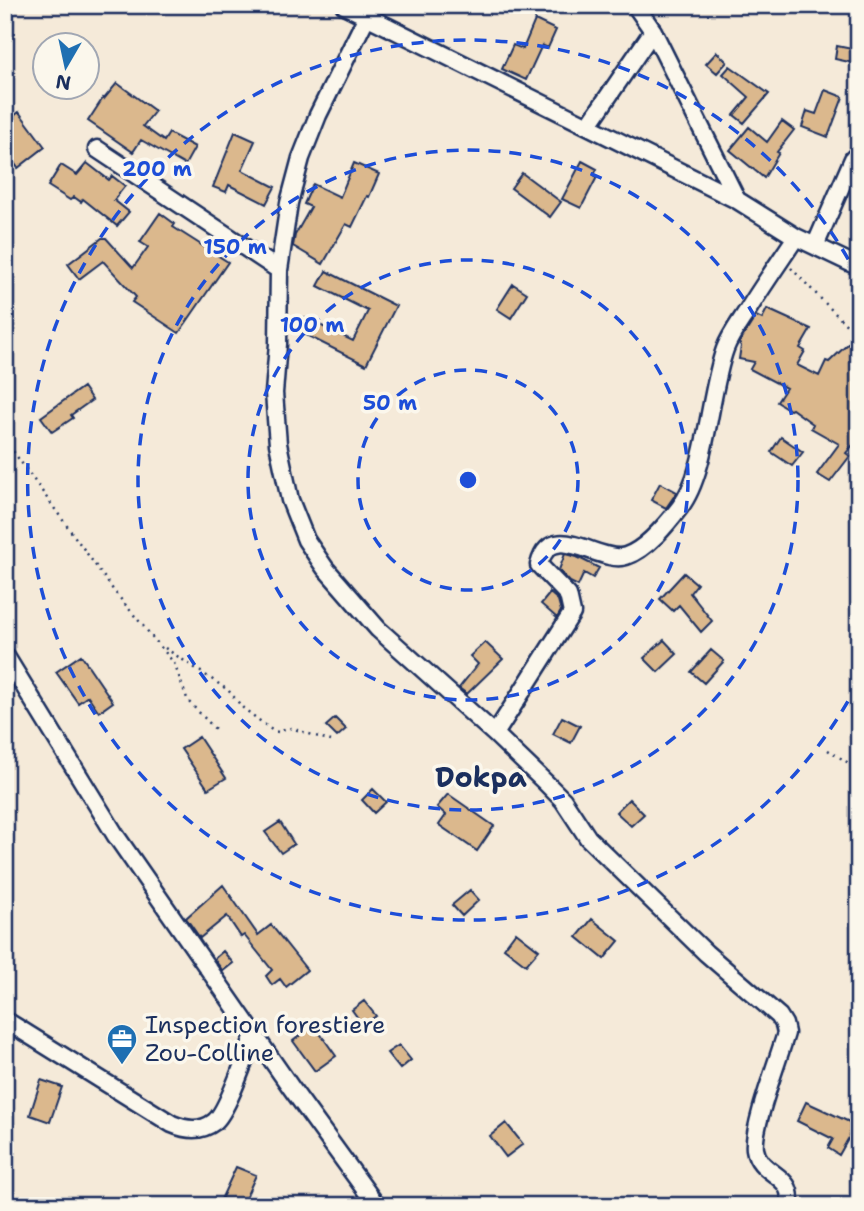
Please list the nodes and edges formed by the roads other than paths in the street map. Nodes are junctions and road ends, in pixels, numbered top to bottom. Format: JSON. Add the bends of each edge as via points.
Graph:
{"nodes":[{"id":1,"x":344,"y":5,"type":"edge"},
{"id":2,"x":635,"y":5,"type":"edge"},
{"id":3,"x":367,"y":16,"type":"junction"},
{"id":4,"x":653,"y":31,"type":"junction"},
{"id":5,"x":588,"y":126,"type":"junction"},
{"id":6,"x":97,"y":149,"type":"dead end"},
{"id":7,"x":859,"y":153,"type":"edge"},
{"id":8,"x":737,"y":200,"type":"junction"},
{"id":9,"x":796,"y":237,"type":"junction"},
{"id":10,"x":815,"y":246,"type":"junction"},
{"id":11,"x":859,"y":267,"type":"edge"},
{"id":12,"x":279,"y":270,"type":"junction"},
{"id":13,"x":5,"y":655,"type":"edge"},
{"id":14,"x":495,"y":734,"type":"junction"},
{"id":15,"x":5,"y":1020,"type":"edge"},
{"id":16,"x":254,"y":1035,"type":"junction"},
{"id":17,"x":377,"y":1206,"type":"edge"},
{"id":18,"x":789,"y":1206,"type":"edge"}],
"edges":[{"from":1,"to":3,"type":"street"},
{"from":2,"to":4,"type":"street"},
{"from":3,"to":5,"type":"street"},
{"from":3,"to":12,"type":"street","via":[[301,158]]},
{"from":4,"to":5,"type":"street"},
{"from":4,"to":8,"type":"street"},
{"from":5,"to":8,"type":"street"},
{"from":6,"to":12,"type":"street"},
{"from":7,"to":10,"type":"street"},
{"from":8,"to":9,"type":"street"},
{"from":9,"to":10,"type":"street"},
{"from":9,"to":14,"type":"street","via":[[725,346],[692,485],[681,506],[640,549],[624,557],[562,543],[541,556],[539,565],[568,594],[572,613]]},
{"from":10,"to":11,"type":"street"},
{"from":12,"to":14,"type":"street","via":[[274,393],[278,444],[290,500],[306,540],[378,629]]},
{"from":13,"to":16,"type":"street","via":[[116,836]]},
{"from":14,"to":18,"type":"street","via":[[564,800],[588,838],[784,1024],[786,1033],[755,1153],[787,1183]]},
{"from":15,"to":16,"type":"street","via":[[186,1130],[202,1129],[216,1121]]},
{"from":16,"to":17,"type":"street"}]}
